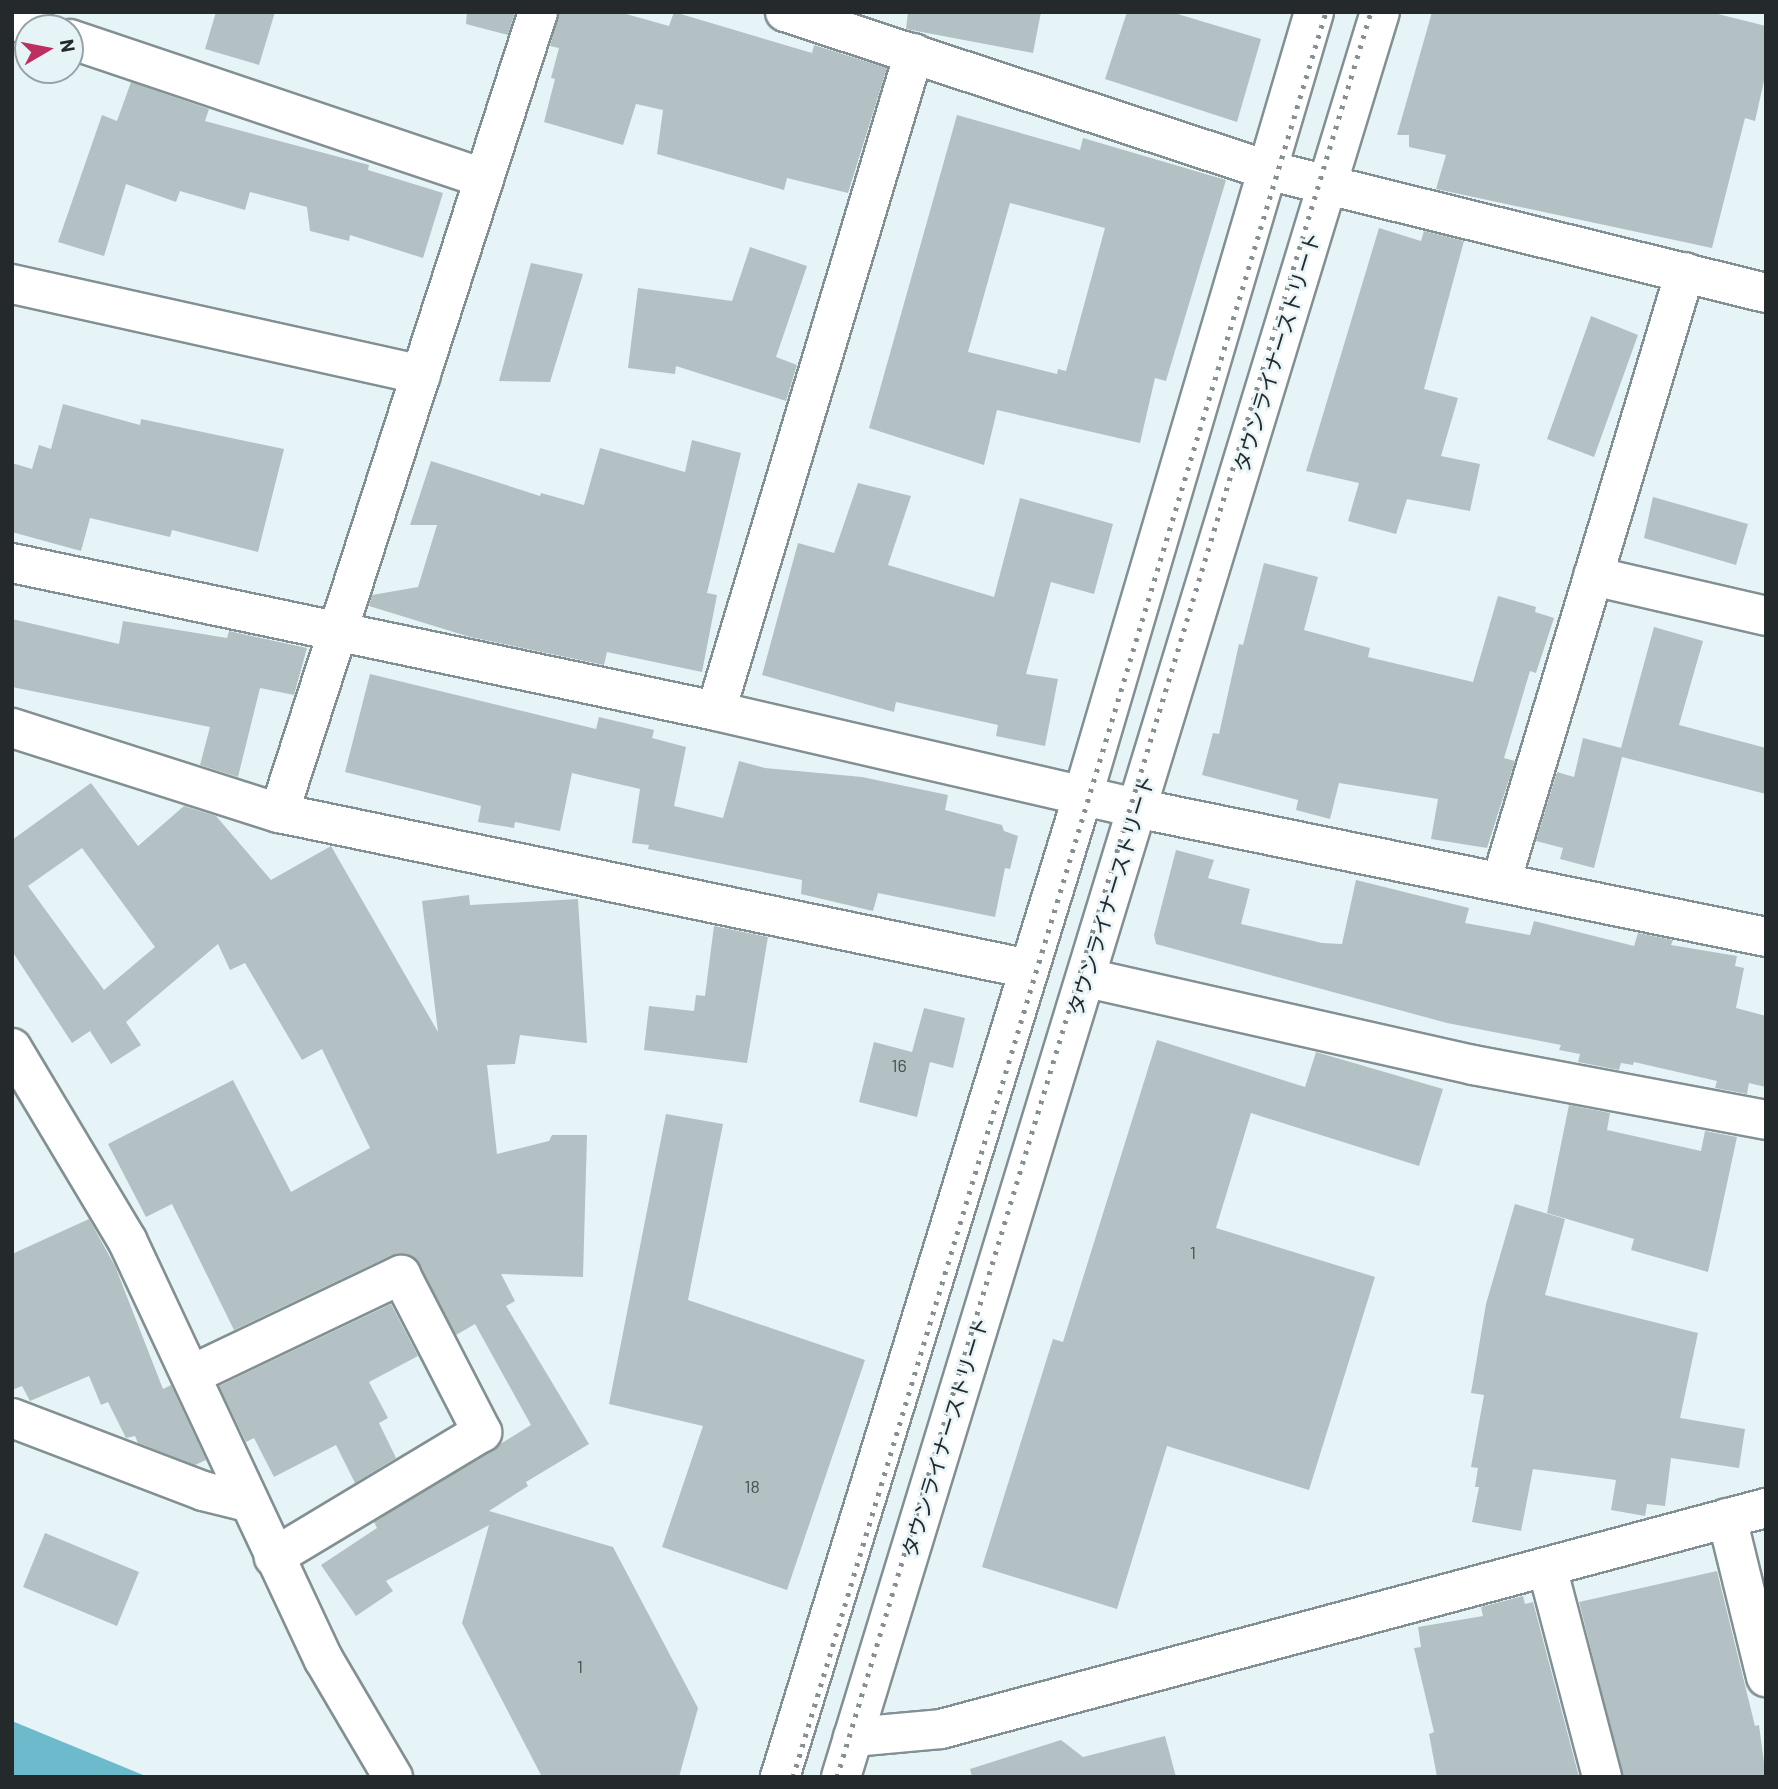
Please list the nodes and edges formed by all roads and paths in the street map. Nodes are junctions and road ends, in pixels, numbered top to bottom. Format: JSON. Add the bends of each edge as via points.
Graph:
{"nodes":[{"id":1,"x":538,"y":12,"type":"edge"},
{"id":2,"x":785,"y":12,"type":"edge"},
{"id":3,"x":1314,"y":12,"type":"edge"},
{"id":4,"x":1380,"y":12,"type":"edge"},
{"id":5,"x":84,"y":44,"type":"edge"},
{"id":6,"x":914,"y":53,"type":"junction"},
{"id":7,"x":1267,"y":170,"type":"junction"},
{"id":8,"x":484,"y":178,"type":"junction"},
{"id":9,"x":1328,"y":188,"type":"junction"},
{"id":10,"x":1685,"y":272,"type":"junction"},
{"id":11,"x":12,"y":284,"type":"edge"},
{"id":12,"x":1766,"y":293,"type":"edge"},
{"id":13,"x":421,"y":375,"type":"junction"},
{"id":14,"x":12,"y":564,"type":"edge"},
{"id":15,"x":1594,"y":576,"type":"junction"},
{"id":16,"x":1766,"y":616,"type":"edge"},
{"id":17,"x":335,"y":634,"type":"junction"},
{"id":18,"x":716,"y":710,"type":"junction"},
{"id":19,"x":12,"y":728,"type":"edge"},
{"id":20,"x":1083,"y":795,"type":"junction"},
{"id":21,"x":1136,"y":808,"type":"junction"},
{"id":22,"x":279,"y":813,"type":"junction"},
{"id":23,"x":1501,"y":882,"type":"junction"},
{"id":24,"x":1766,"y":937,"type":"edge"},
{"id":25,"x":1029,"y":968,"type":"junction"},
{"id":26,"x":1087,"y":978,"type":"junction"},
{"id":27,"x":12,"y":1048,"type":"edge"},
{"id":28,"x":1766,"y":1120,"type":"edge"},
{"id":29,"x":191,"y":1375,"type":"junction"},
{"id":30,"x":12,"y":1418,"type":"edge"},
{"id":31,"x":247,"y":1502,"type":"junction"},
{"id":32,"x":1766,"y":1508,"type":"edge"},
{"id":33,"x":1727,"y":1518,"type":"junction"},
{"id":34,"x":274,"y":1557,"type":"junction"},
{"id":35,"x":1547,"y":1567,"type":"junction"},
{"id":36,"x":1766,"y":1677,"type":"edge"},
{"id":37,"x":853,"y":1737,"type":"junction"},
{"id":38,"x":393,"y":1777,"type":"edge"},
{"id":39,"x":780,"y":1777,"type":"edge"},
{"id":40,"x":841,"y":1777,"type":"edge"},
{"id":41,"x":1602,"y":1777,"type":"edge"}],
"edges":[{"from":1,"to":8,"type":"street"},
{"from":2,"to":6,"type":"street"},
{"from":3,"to":7,"type":"street"},
{"from":4,"to":9,"type":"street","name":"タウンライナーストリート"},
{"from":5,"to":8,"type":"street"},
{"from":6,"to":7,"type":"street"},
{"from":6,"to":18,"type":"street"},
{"from":7,"to":9,"type":"street"},
{"from":7,"to":20,"type":"street"},
{"from":8,"to":13,"type":"street"},
{"from":9,"to":10,"type":"street"},
{"from":9,"to":21,"type":"street","name":"タウンライナーストリート"},
{"from":10,"to":12,"type":"street"},
{"from":10,"to":15,"type":"street"},
{"from":11,"to":13,"type":"street"},
{"from":13,"to":17,"type":"street"},
{"from":14,"to":17,"type":"street"},
{"from":15,"to":16,"type":"street"},
{"from":15,"to":23,"type":"street"},
{"from":17,"to":18,"type":"street"},
{"from":17,"to":22,"type":"street"},
{"from":18,"to":20,"type":"street"},
{"from":19,"to":22,"type":"street"},
{"from":20,"to":21,"type":"street"},
{"from":20,"to":25,"type":"street"},
{"from":21,"to":23,"type":"street"},
{"from":21,"to":26,"type":"street","name":"タウンライナーストリート"},
{"from":22,"to":25,"type":"street"},
{"from":23,"to":24,"type":"street"},
{"from":25,"to":39,"type":"street"},
{"from":26,"to":28,"type":"street","via":[[1473,1065]]},
{"from":26,"to":37,"type":"street","name":"タウンライナーストリート"},
{"from":27,"to":29,"type":"street","via":[[127,1240]]},
{"from":29,"to":31,"type":"street"},
{"from":29,"to":34,"type":"street","via":[[401,1275],[482,1432]]},
{"from":30,"to":31,"type":"street","via":[[203,1491]]},
{"from":31,"to":34,"type":"street"},
{"from":32,"to":33,"type":"street"},
{"from":33,"to":35,"type":"street"},
{"from":33,"to":36,"type":"street"},
{"from":34,"to":38,"type":"street","via":[[324,1660]]},
{"from":35,"to":37,"type":"street","via":[[941,1729]]},
{"from":35,"to":41,"type":"street"},
{"from":37,"to":40,"type":"street","name":"タウンライナーストリート"}]}
